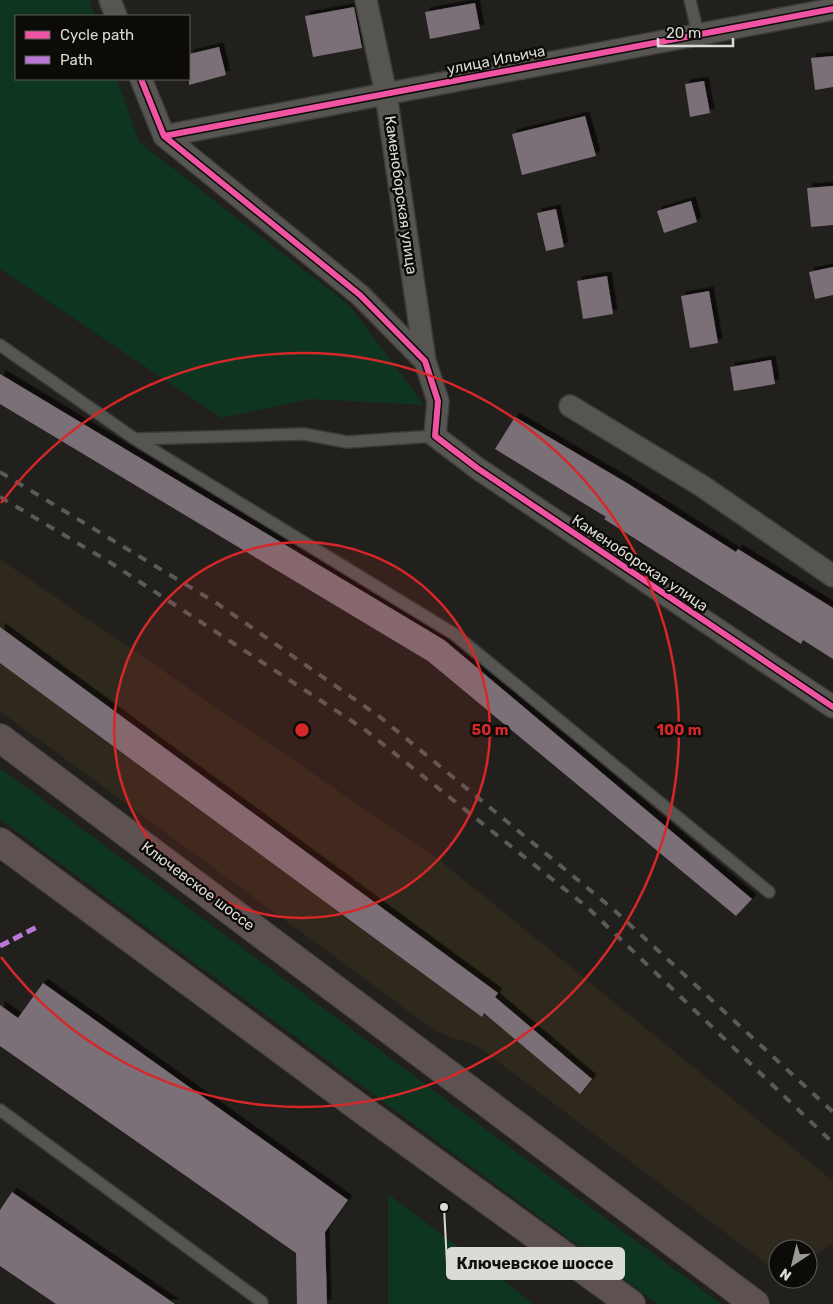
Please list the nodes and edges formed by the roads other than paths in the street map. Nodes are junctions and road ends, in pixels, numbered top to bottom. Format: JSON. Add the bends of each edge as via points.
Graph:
{"nodes":[{"id":1,"x":110,"y":0,"type":"edge"},
{"id":2,"x":366,"y":0,"type":"edge"},
{"id":3,"x":690,"y":0,"type":"edge"},
{"id":4,"x":833,"y":9,"type":"edge"},
{"id":5,"x":116,"y":15,"type":"edge"},
{"id":6,"x":698,"y":34,"type":"junction"},
{"id":7,"x":141,"y":80,"type":"edge"},
{"id":8,"x":386,"y":94,"type":"junction"},
{"id":9,"x":164,"y":136,"type":"junction"},
{"id":10,"x":0,"y":345,"type":"edge"},
{"id":11,"x":425,"y":361,"type":"junction"},
{"id":12,"x":570,"y":406,"type":"dead end"},
{"id":13,"x":435,"y":436,"type":"junction"},
{"id":14,"x":135,"y":439,"type":"junction"},
{"id":15,"x":833,"y":576,"type":"edge"},
{"id":16,"x":833,"y":707,"type":"edge"},
{"id":17,"x":0,"y":738,"type":"edge"},
{"id":18,"x":0,"y":842,"type":"edge"},
{"id":19,"x":770,"y":892,"type":"dead end"},
{"id":20,"x":0,"y":1110,"type":"edge"},
{"id":21,"x":262,"y":1302,"type":"dead end"},
{"id":22,"x":631,"y":1304,"type":"edge"},
{"id":23,"x":755,"y":1304,"type":"edge"}],
"edges":[{"from":1,"to":5,"type":"street"},
{"from":2,"to":8,"type":"street","name":"Каменоборская улица"},
{"from":3,"to":6,"type":"lane"},
{"from":4,"to":6,"type":"street","name":"улица Ильича"},
{"from":6,"to":8,"type":"street","name":"улица Ильича"},
{"from":7,"to":9,"type":"street"},
{"from":8,"to":9,"type":"street","name":"улица Ильича"},
{"from":8,"to":11,"type":"street","name":"Каменоборская улица"},
{"from":9,"to":11,"type":"street","via":[[360,295]]},
{"from":10,"to":14,"type":"lane"},
{"from":11,"to":13,"type":"street","name":"Каменоборская улица","via":[[438,401]]},
{"from":12,"to":15,"type":"street","via":[[702,486]]},
{"from":13,"to":14,"type":"lane","via":[[347,442],[304,434]]},
{"from":13,"to":16,"type":"street","name":"Каменоборская улица","via":[[476,468]]},
{"from":14,"to":19,"type":"lane","via":[[454,634]]},
{"from":17,"to":23,"type":"main road","name":"Ключевское шоссе"},
{"from":18,"to":22,"type":"main road"},
{"from":20,"to":21,"type":"lane"}]}
